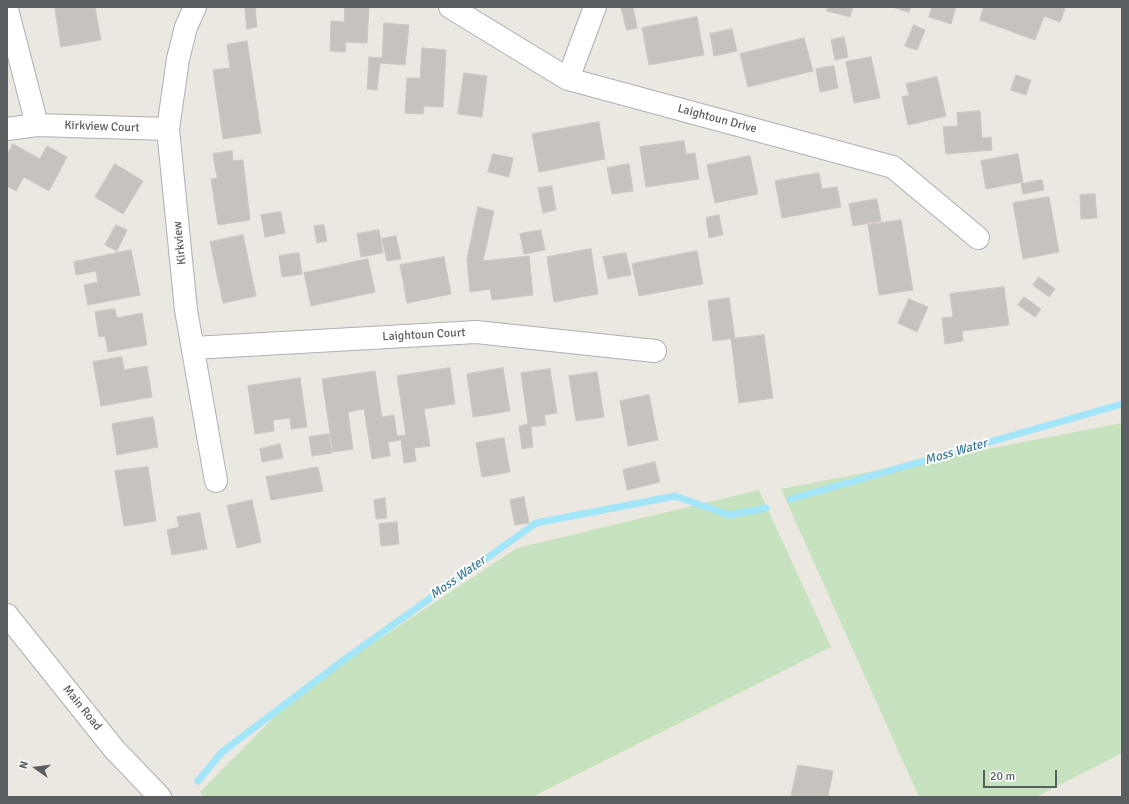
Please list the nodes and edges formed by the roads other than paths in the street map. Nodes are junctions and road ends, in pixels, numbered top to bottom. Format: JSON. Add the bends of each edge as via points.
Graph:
{"nodes":[{"id":1,"x":195,"y":7,"type":"edge"},
{"id":2,"x":450,"y":7,"type":"edge"},
{"id":3,"x":595,"y":7,"type":"edge"},
{"id":4,"x":7,"y":9,"type":"edge"},
{"id":5,"x":568,"y":79,"type":"junction"},
{"id":6,"x":37,"y":125,"type":"junction"},
{"id":7,"x":7,"y":129,"type":"edge"},
{"id":8,"x":168,"y":129,"type":"junction"},
{"id":9,"x":978,"y":238,"type":"dead end"},
{"id":10,"x":193,"y":348,"type":"junction"},
{"id":11,"x":655,"y":351,"type":"dead end"},
{"id":12,"x":216,"y":481,"type":"dead end"},
{"id":13,"x":7,"y":615,"type":"edge"},
{"id":14,"x":158,"y":797,"type":"edge"}],
"edges":[{"from":1,"to":8,"type":"street","name":"Kirkview","via":[[186,27],[178,59]]},
{"from":2,"to":5,"type":"street","name":"Laightoun Drive"},
{"from":3,"to":5,"type":"street"},
{"from":4,"to":6,"type":"street"},
{"from":5,"to":9,"type":"street","name":"Laightoun Drive","via":[[892,167]]},
{"from":6,"to":7,"type":"street","name":"Kirkview Court"},
{"from":6,"to":8,"type":"street","name":"Kirkview Court"},
{"from":8,"to":10,"type":"street","name":"Kirkview","via":[[186,310]]},
{"from":10,"to":11,"type":"street","name":"Laightoun Court","via":[[476,332]]},
{"from":10,"to":12,"type":"street","name":"Kirkview"},
{"from":13,"to":14,"type":"street","name":"Main Road","via":[[114,749]]}]}
